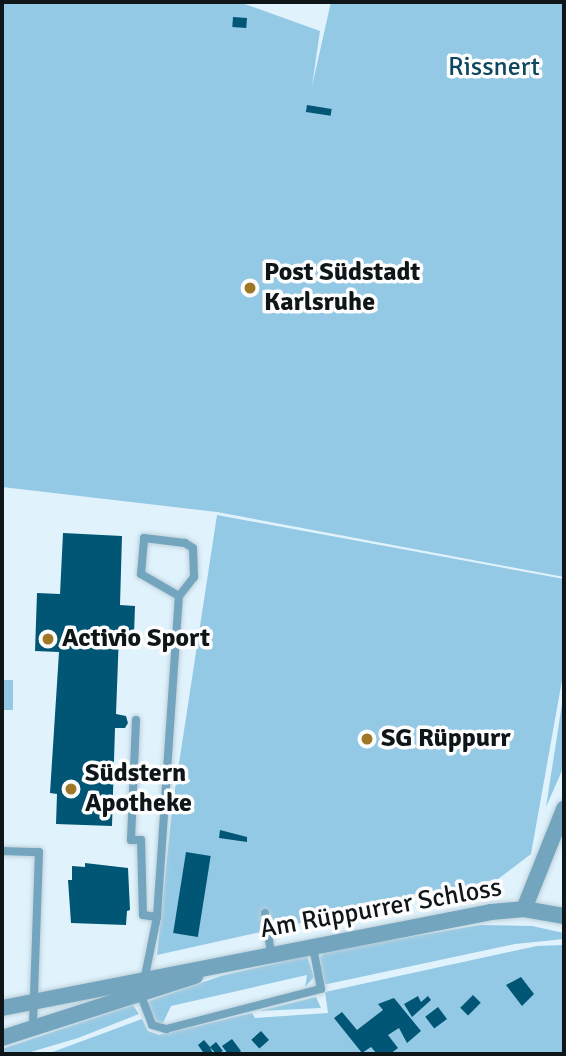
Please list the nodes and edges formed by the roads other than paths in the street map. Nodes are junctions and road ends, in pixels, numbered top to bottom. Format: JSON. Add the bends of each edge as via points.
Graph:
{"nodes":[{"id":1,"x":178,"y":596,"type":"junction"},
{"id":2,"x":136,"y":720,"type":"dead end"},
{"id":3,"x":564,"y":809,"type":"edge"},
{"id":4,"x":2,"y":851,"type":"edge"},
{"id":5,"x":524,"y":909,"type":"junction"},
{"id":6,"x":265,"y":913,"type":"dead end"},
{"id":7,"x":564,"y":916,"type":"edge"},
{"id":8,"x":157,"y":917,"type":"junction"},
{"id":9,"x":312,"y":944,"type":"junction"},
{"id":10,"x":271,"y":953,"type":"junction"},
{"id":11,"x":247,"y":958,"type":"junction"},
{"id":12,"x":146,"y":977,"type":"junction"},
{"id":13,"x":139,"y":996,"type":"junction"},
{"id":14,"x":34,"y":1001,"type":"junction"},
{"id":15,"x":2,"y":1009,"type":"edge"},
{"id":16,"x":33,"y":1030,"type":"junction"},
{"id":17,"x":2,"y":1038,"type":"edge"}],
"edges":[{"from":1,"to":1,"type":"lane","via":[[141,574],[144,538],[193,548],[194,577]]},
{"from":1,"to":8,"type":"lane"},
{"from":2,"to":8,"type":"lane","via":[[131,839],[141,840],[143,915]]},
{"from":3,"to":5,"type":"street"},
{"from":4,"to":14,"type":"lane","via":[[39,852]]},
{"from":5,"to":7,"type":"street","name":"Am Rüppurrer Schloss"},
{"from":5,"to":9,"type":"street","name":"Am Rüppurrer Schloss"},
{"from":6,"to":10,"type":"lane"},
{"from":8,"to":12,"type":"lane"},
{"from":9,"to":10,"type":"street","name":"Am Rüppurrer Schloss"},
{"from":9,"to":13,"type":"lane","via":[[321,989],[166,1029],[152,1025]]},
{"from":10,"to":11,"type":"street","name":"Am Rüppurrer Schloss"},
{"from":11,"to":12,"type":"street","name":"Am Rüppurrer Schloss"},
{"from":11,"to":13,"type":"street","name":"Am Rüppurrer Schloss"},
{"from":12,"to":13,"type":"lane"},
{"from":12,"to":14,"type":"street","name":"Am Rüppurrer Schloss"},
{"from":13,"to":16,"type":"street","name":"Am Rüppurrer Schloss"},
{"from":14,"to":15,"type":"street","name":"Am Rüppurrer Schloss"},
{"from":14,"to":16,"type":"lane"},
{"from":16,"to":17,"type":"street","name":"Am Rüppurrer Schloss"}]}
